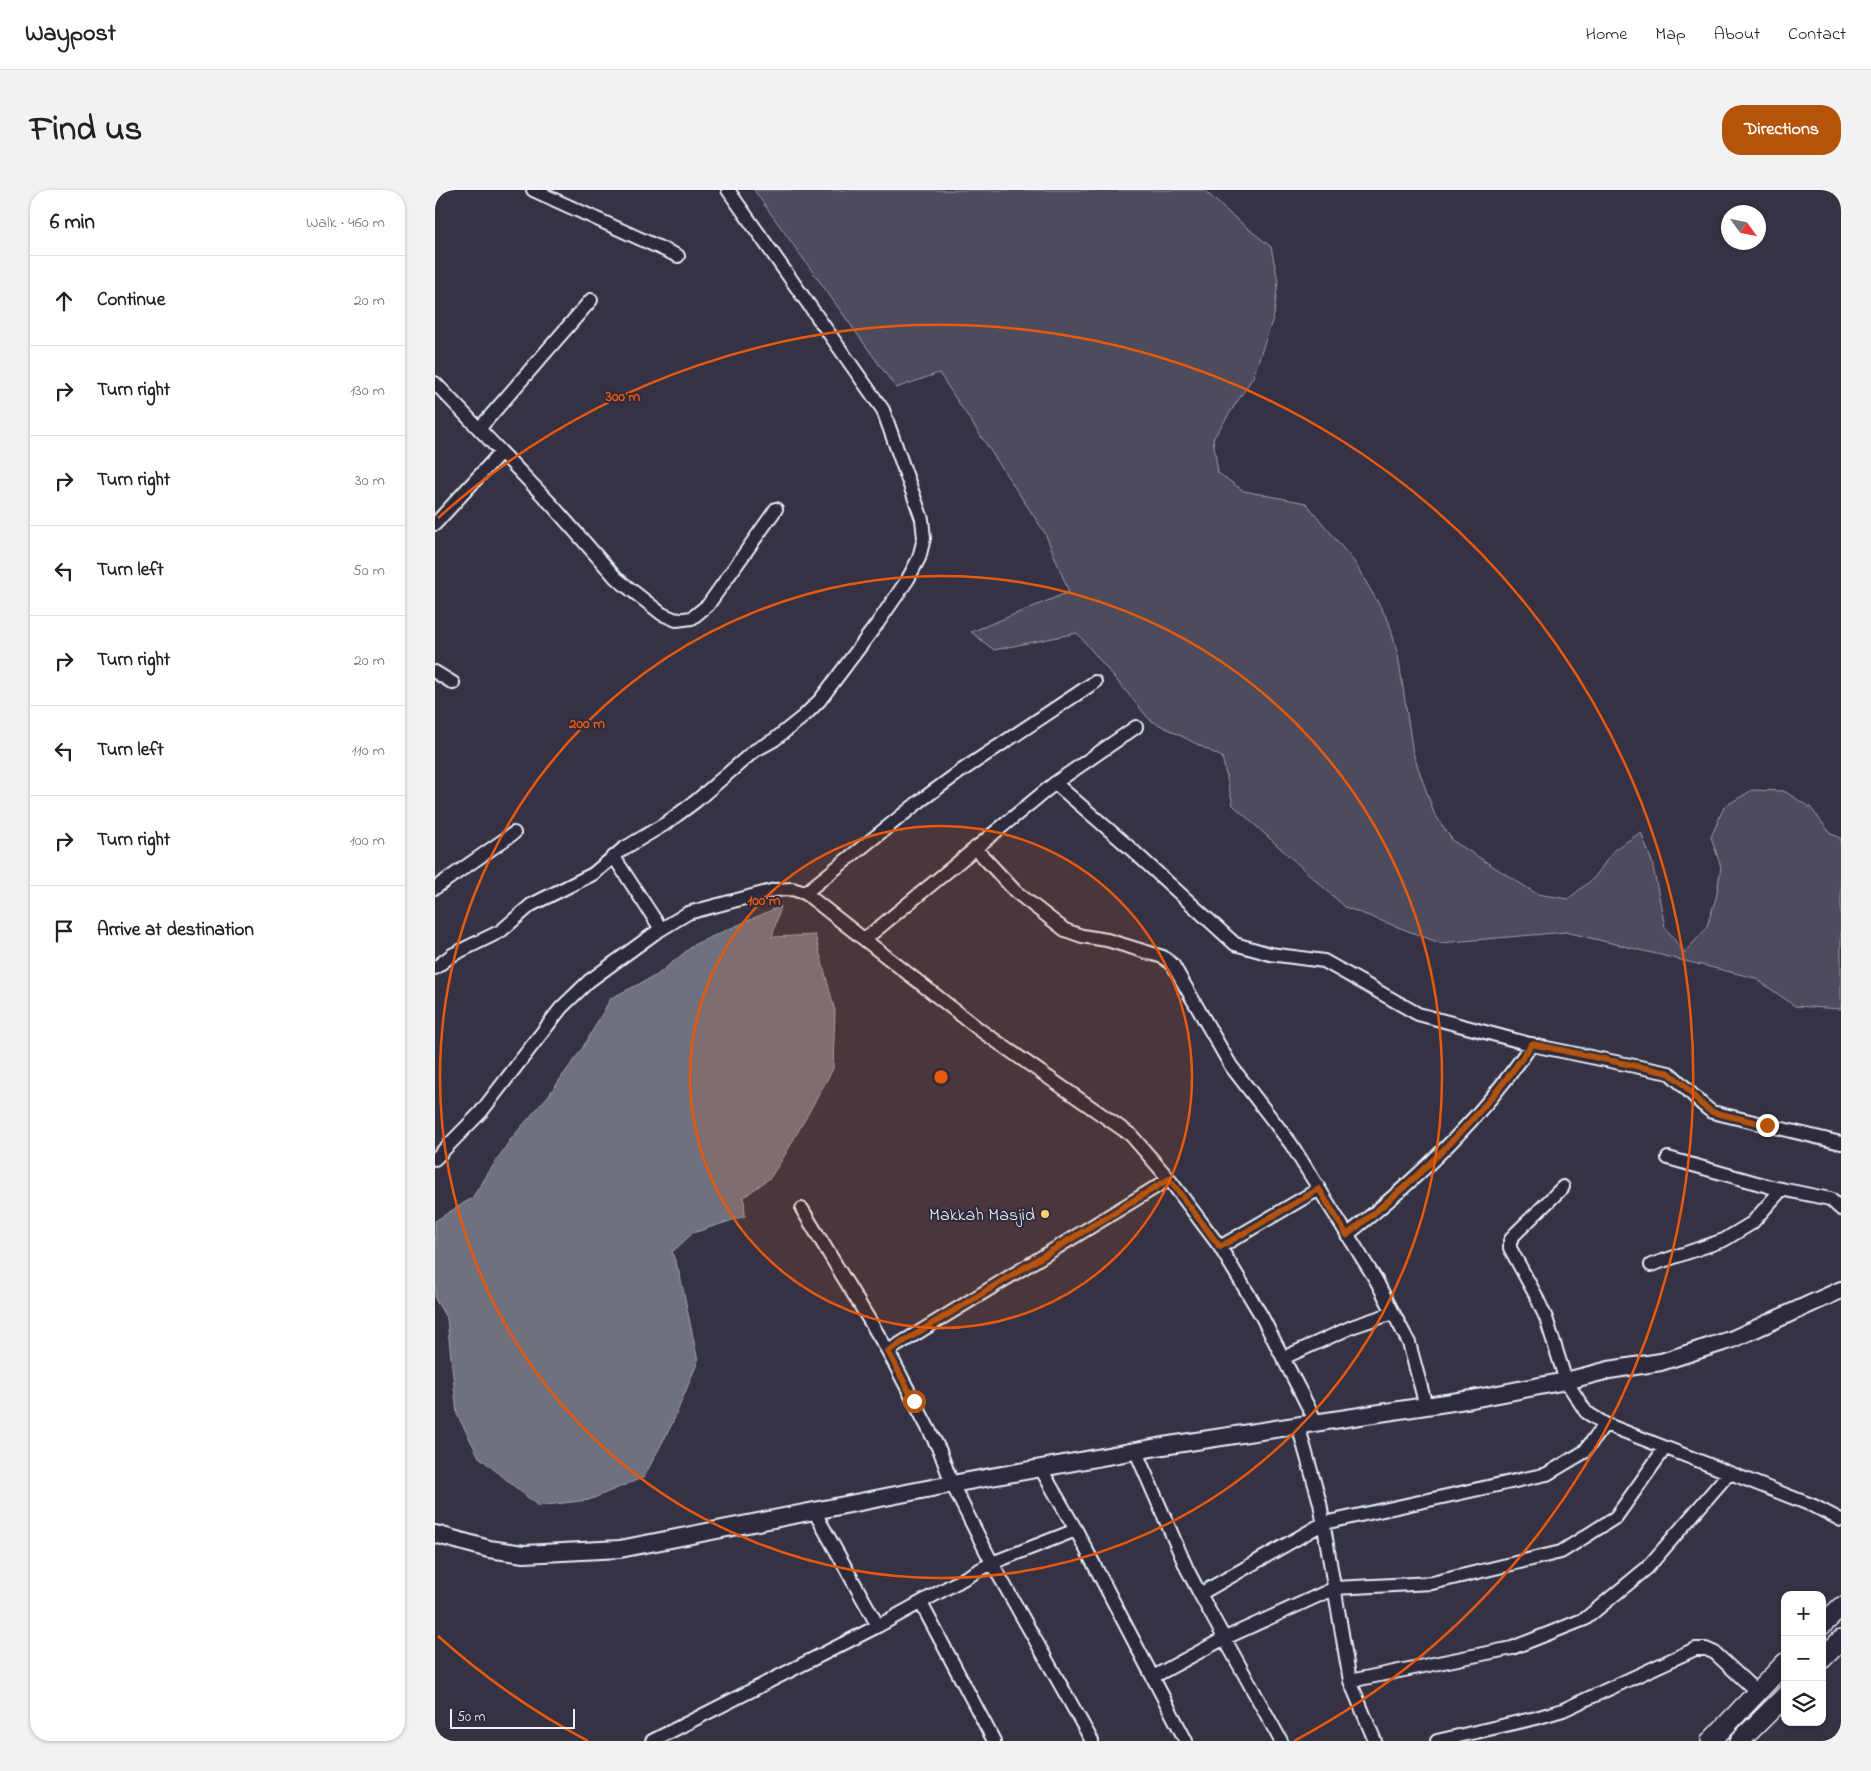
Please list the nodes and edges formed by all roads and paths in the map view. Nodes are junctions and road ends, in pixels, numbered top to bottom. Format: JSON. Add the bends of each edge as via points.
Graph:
{"nodes":[{"id":1,"x":533,"y":190,"type":"edge"},
{"id":2,"x":728,"y":190,"type":"edge"},
{"id":3,"x":678,"y":256,"type":"dead end"},
{"id":4,"x":591,"y":300,"type":"dead end"},
{"id":5,"x":435,"y":383,"type":"edge"},
{"id":6,"x":479,"y":430,"type":"junction"},
{"id":7,"x":501,"y":452,"type":"junction"},
{"id":8,"x":776,"y":509,"type":"dead end"},
{"id":9,"x":435,"y":524,"type":"edge"},
{"id":10,"x":435,"y":672,"type":"edge"},
{"id":11,"x":1095,"y":682,"type":"dead end"},
{"id":12,"x":453,"y":683,"type":"dead end"},
{"id":13,"x":1136,"y":727,"type":"dead end"},
{"id":14,"x":1055,"y":783,"type":"junction"},
{"id":15,"x":513,"y":833,"type":"dead end"},
{"id":16,"x":975,"y":848,"type":"junction"},
{"id":17,"x":614,"y":857,"type":"junction"},
{"id":18,"x":435,"y":888,"type":"edge"},
{"id":19,"x":805,"y":892,"type":"junction"},
{"id":20,"x":661,"y":929,"type":"junction"},
{"id":21,"x":865,"y":939,"type":"junction"},
{"id":22,"x":435,"y":968,"type":"edge"},
{"id":23,"x":1532,"y":1044,"type":"junction"},
{"id":24,"x":1841,"y":1143,"type":"edge"},
{"id":25,"x":1668,"y":1158,"type":"dead end"},
{"id":26,"x":435,"y":1159,"type":"edge"},
{"id":27,"x":1169,"y":1179,"type":"junction"},
{"id":28,"x":1563,"y":1187,"type":"dead end"},
{"id":29,"x":1319,"y":1189,"type":"junction"},
{"id":30,"x":1782,"y":1189,"type":"junction"},
{"id":31,"x":1841,"y":1209,"type":"edge"},
{"id":32,"x":802,"y":1210,"type":"dead end"},
{"id":33,"x":1347,"y":1235,"type":"junction"},
{"id":34,"x":1220,"y":1247,"type":"junction"},
{"id":35,"x":1651,"y":1265,"type":"dead end"},
{"id":36,"x":1841,"y":1290,"type":"edge"},
{"id":37,"x":1393,"y":1313,"type":"junction"},
{"id":38,"x":888,"y":1351,"type":"junction"},
{"id":39,"x":1283,"y":1358,"type":"junction"},
{"id":40,"x":1566,"y":1381,"type":"junction"},
{"id":41,"x":1426,"y":1406,"type":"junction"},
{"id":42,"x":1316,"y":1422,"type":"junction"},
{"id":43,"x":1605,"y":1424,"type":"junction"},
{"id":44,"x":1298,"y":1425,"type":"junction"},
{"id":45,"x":1665,"y":1448,"type":"junction"},
{"id":46,"x":1135,"y":1452,"type":"junction"},
{"id":47,"x":1041,"y":1469,"type":"junction"},
{"id":48,"x":1729,"y":1473,"type":"junction"},
{"id":49,"x":952,"y":1484,"type":"junction"},
{"id":50,"x":814,"y":1511,"type":"junction"},
{"id":51,"x":1841,"y":1520,"type":"edge"},
{"id":52,"x":1324,"y":1523,"type":"junction"},
{"id":53,"x":1076,"y":1530,"type":"junction"},
{"id":54,"x":435,"y":1534,"type":"edge"},
{"id":55,"x":992,"y":1563,"type":"junction"},
{"id":56,"x":1335,"y":1588,"type":"junction"},
{"id":57,"x":1200,"y":1594,"type":"junction"},
{"id":58,"x":921,"y":1603,"type":"junction"},
{"id":59,"x":1841,"y":1607,"type":"edge"},
{"id":60,"x":1826,"y":1621,"type":"edge"},
{"id":61,"x":878,"y":1626,"type":"junction"},
{"id":62,"x":1223,"y":1639,"type":"junction"},
{"id":63,"x":1841,"y":1640,"type":"edge"},
{"id":64,"x":1826,"y":1655,"type":"edge"},
{"id":65,"x":1781,"y":1667,"type":"edge"},
{"id":66,"x":1153,"y":1677,"type":"junction"},
{"id":67,"x":1350,"y":1681,"type":"junction"},
{"id":68,"x":1757,"y":1692,"type":"junction"},
{"id":69,"x":1781,"y":1700,"type":"edge"},
{"id":70,"x":652,"y":1741,"type":"edge"},
{"id":71,"x":994,"y":1741,"type":"edge"},
{"id":72,"x":1092,"y":1741,"type":"edge"},
{"id":73,"x":1186,"y":1741,"type":"edge"},
{"id":74,"x":1281,"y":1741,"type":"edge"},
{"id":75,"x":1375,"y":1741,"type":"edge"},
{"id":76,"x":1437,"y":1741,"type":"edge"},
{"id":77,"x":1711,"y":1741,"type":"edge"},
{"id":78,"x":1740,"y":1741,"type":"edge"}],
"edges":[{"from":1,"to":3,"type":"street"},
{"from":2,"to":17,"type":"street","via":[[883,410],[922,519],[924,538],[919,558],[908,579],[877,624],[804,716],[754,751],[696,801]]},
{"from":4,"to":6,"type":"street"},
{"from":5,"to":6,"type":"street"},
{"from":6,"to":7,"type":"street"},
{"from":7,"to":8,"type":"street","via":[[616,578],[662,614],[676,620],[692,618],[708,605]]},
{"from":7,"to":9,"type":"street"},
{"from":10,"to":12,"type":"street"},
{"from":11,"to":19,"type":"street","via":[[961,771]]},
{"from":13,"to":14,"type":"street"},
{"from":14,"to":16,"type":"street"},
{"from":14,"to":23,"type":"street","via":[[1235,944],[1270,954],[1324,961],[1418,1014]]},
{"from":15,"to":18,"type":"street"},
{"from":16,"to":21,"type":"street"},
{"from":16,"to":29,"type":"street","via":[[1016,892],[1065,930],[1163,956],[1173,964],[1231,1066],[1291,1144]]},
{"from":17,"to":20,"type":"street"},
{"from":17,"to":22,"type":"street","via":[[593,874],[531,905],[501,930],[452,955]]},
{"from":19,"to":20,"type":"street","via":[[775,890],[688,912]]},
{"from":19,"to":21,"type":"street"},
{"from":20,"to":26,"type":"street","via":[[589,981],[561,1008],[493,1098]]},
{"from":21,"to":27,"type":"street","via":[[980,1030],[1131,1135]]},
{"from":23,"to":24,"type":"street","via":[[1669,1073],[1712,1112]]},
{"from":23,"to":33,"type":"street","via":[[1492,1098],[1427,1167]]},
{"from":25,"to":30,"type":"street"},
{"from":27,"to":34,"type":"street"},
{"from":27,"to":38,"type":"street"},
{"from":28,"to":40,"type":"street","via":[[1514,1235],[1510,1248],[1535,1294]]},
{"from":29,"to":33,"type":"street"},
{"from":29,"to":34,"type":"street"},
{"from":30,"to":31,"type":"street","via":[[1830,1199]]},
{"from":30,"to":35,"type":"street","via":[[1752,1223],[1724,1240]]},
{"from":32,"to":38,"type":"street"},
{"from":33,"to":37,"type":"street"},
{"from":34,"to":39,"type":"street"},
{"from":36,"to":40,"type":"street","via":[[1733,1339],[1661,1362]]},
{"from":37,"to":39,"type":"street","via":[[1354,1326]]},
{"from":37,"to":41,"type":"street","via":[[1409,1344]]},
{"from":38,"to":49,"type":"street","via":[[940,1451]]},
{"from":39,"to":42,"type":"street"},
{"from":40,"to":41,"type":"street"},
{"from":40,"to":43,"type":"street","via":[[1586,1412]]},
{"from":41,"to":42,"type":"street"},
{"from":42,"to":44,"type":"street"},
{"from":43,"to":45,"type":"street"},
{"from":43,"to":52,"type":"street","via":[[1584,1452],[1547,1474]]},
{"from":44,"to":46,"type":"street"},
{"from":44,"to":52,"type":"street"},
{"from":45,"to":48,"type":"street"},
{"from":45,"to":56,"type":"street","via":[[1616,1517],[1561,1552],[1432,1583]]},
{"from":46,"to":47,"type":"street"},
{"from":46,"to":57,"type":"street"},
{"from":47,"to":49,"type":"street"},
{"from":47,"to":53,"type":"street"},
{"from":48,"to":51,"type":"street"},
{"from":48,"to":67,"type":"street","via":[[1647,1568],[1585,1619],[1512,1648]]},
{"from":49,"to":50,"type":"street"},
{"from":49,"to":55,"type":"street"},
{"from":50,"to":54,"type":"street","via":[[620,1549],[578,1552],[515,1553]]},
{"from":50,"to":61,"type":"street"},
{"from":52,"to":56,"type":"street"},
{"from":52,"to":57,"type":"street"},
{"from":53,"to":55,"type":"street"},
{"from":53,"to":66,"type":"street"},
{"from":55,"to":58,"type":"street"},
{"from":55,"to":72,"type":"street"},
{"from":56,"to":62,"type":"street"},
{"from":56,"to":67,"type":"street"},
{"from":57,"to":62,"type":"street"},
{"from":58,"to":61,"type":"street"},
{"from":58,"to":71,"type":"street"},
{"from":59,"to":60,"type":"main road"},
{"from":61,"to":70,"type":"street"},
{"from":62,"to":66,"type":"street"},
{"from":62,"to":74,"type":"street"},
{"from":63,"to":64,"type":"main road"},
{"from":65,"to":68,"type":"main road"},
{"from":66,"to":73,"type":"street"},
{"from":67,"to":75,"type":"street"},
{"from":68,"to":76,"type":"street","via":[[1715,1653],[1695,1649],[1563,1710]]},
{"from":68,"to":77,"type":"main road"},
{"from":69,"to":78,"type":"main road"}]}
